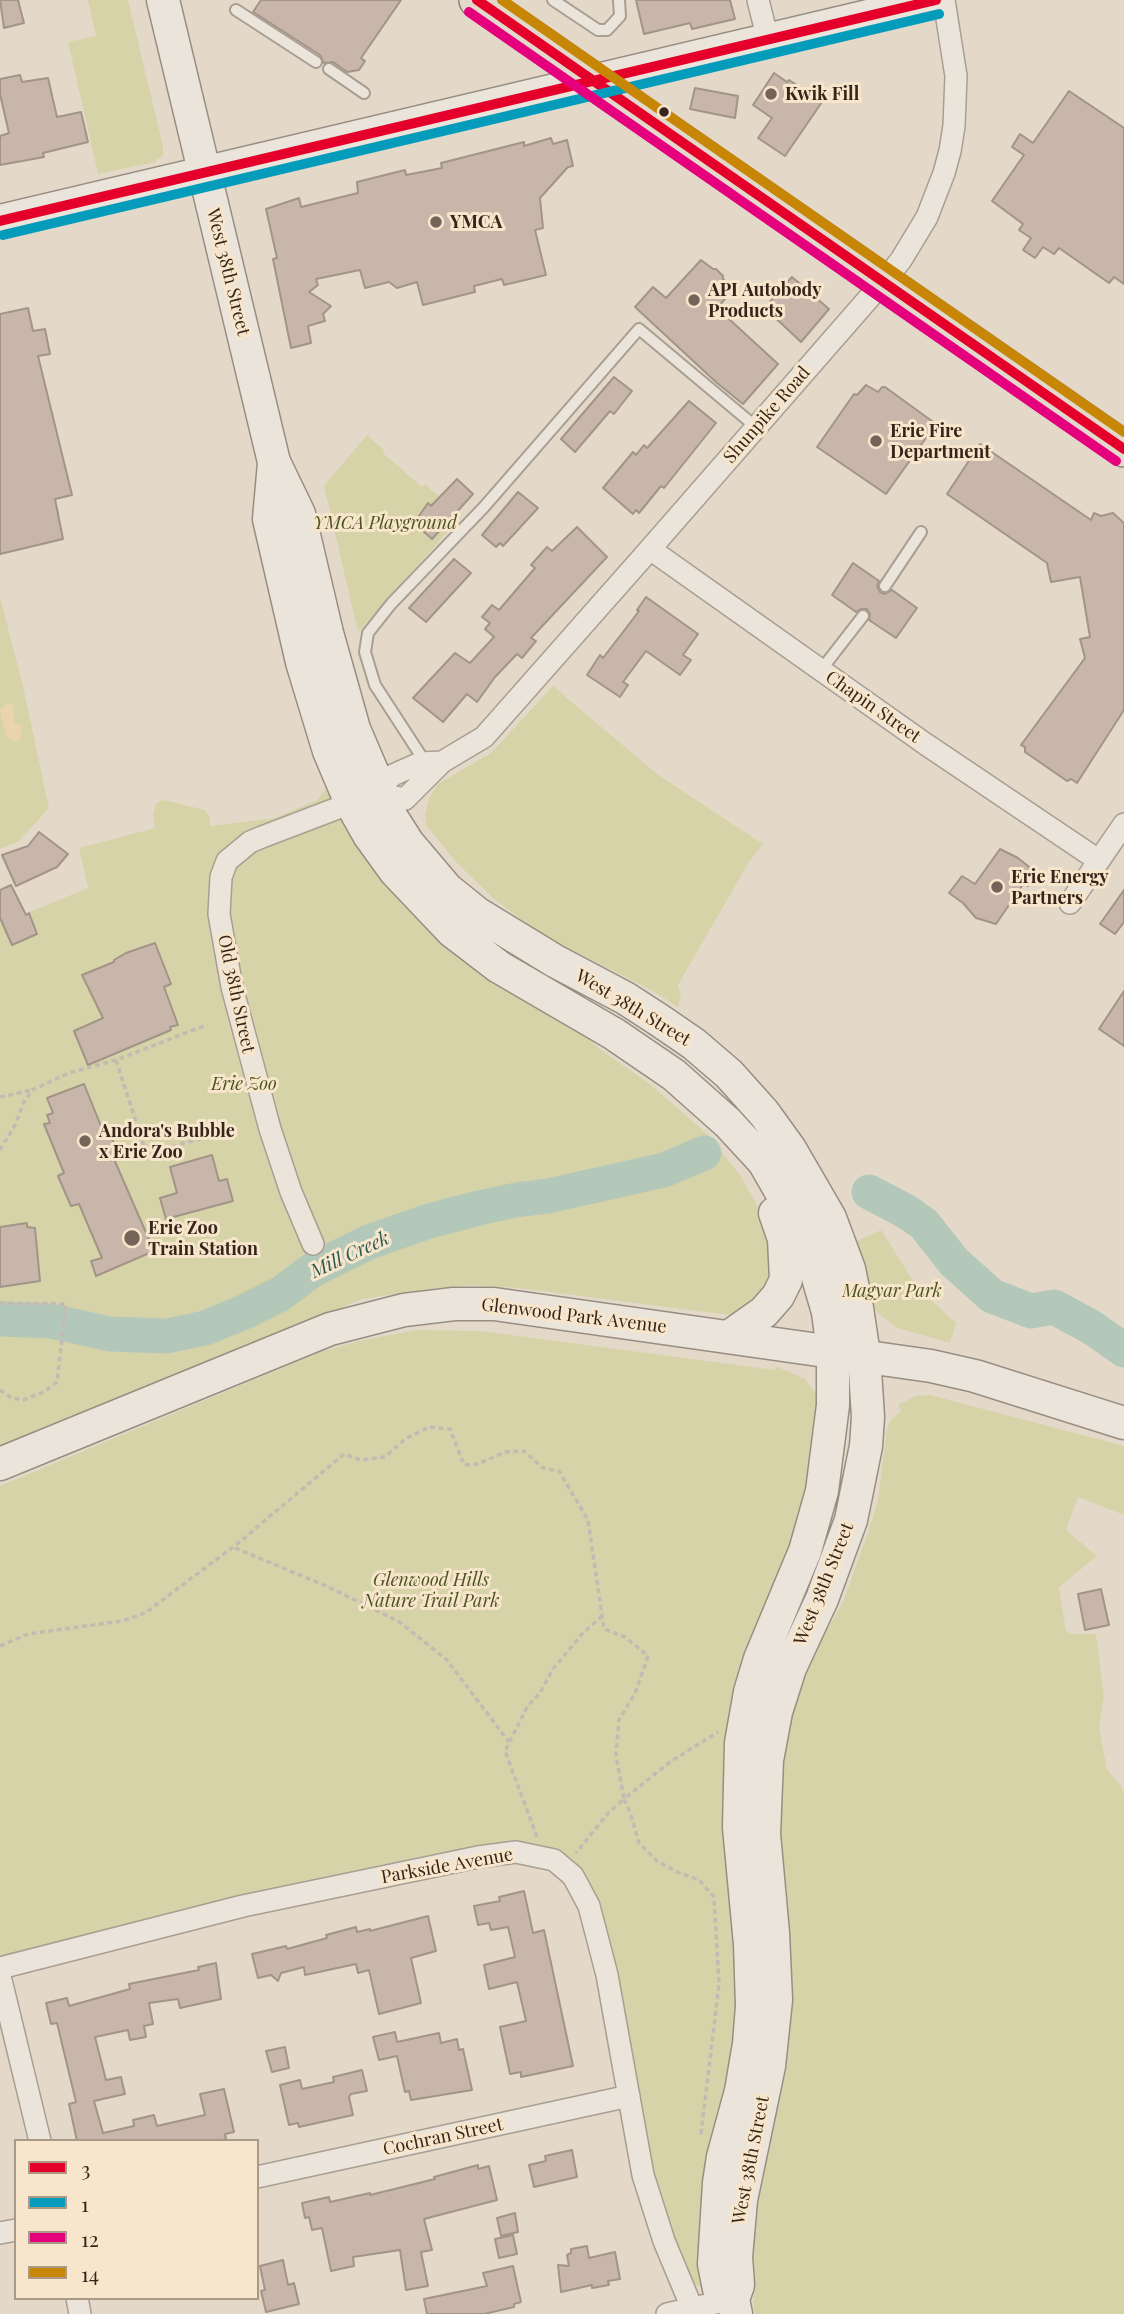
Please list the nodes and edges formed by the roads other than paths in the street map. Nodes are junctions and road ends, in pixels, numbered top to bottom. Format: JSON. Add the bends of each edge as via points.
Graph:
{"nodes":[{"id":1,"x":163,"y":0,"type":"edge"},
{"id":2,"x":477,"y":0,"type":"edge"},
{"id":3,"x":552,"y":0,"type":"edge"},
{"id":4,"x":619,"y":0,"type":"edge"},
{"id":5,"x":758,"y":0,"type":"edge"},
{"id":6,"x":936,"y":0,"type":"edge"},
{"id":7,"x":944,"y":0,"type":"edge"},
{"id":8,"x":236,"y":10,"type":"dead end"},
{"id":9,"x":768,"y":40,"type":"junction"},
{"id":10,"x":316,"y":62,"type":"dead end"},
{"id":11,"x":328,"y":69,"type":"dead end"},
{"id":12,"x":594,"y":81,"type":"junction"},
{"id":13,"x":364,"y":93,"type":"dead end"},
{"id":14,"x":205,"y":173,"type":"junction"},
{"id":15,"x":0,"y":221,"type":"edge"},
{"id":16,"x":883,"y":282,"type":"junction"},
{"id":17,"x":757,"y":427,"type":"junction"},
{"id":18,"x":1124,"y":449,"type":"edge"},
{"id":19,"x":274,"y":462,"type":"junction"},
{"id":20,"x":921,"y":532,"type":"dead end"},
{"id":21,"x":650,"y":549,"type":"junction"},
{"id":22,"x":885,"y":586,"type":"dead end"},
{"id":23,"x":863,"y":616,"type":"dead end"},
{"id":24,"x":821,"y":670,"type":"junction"},
{"id":25,"x":433,"y":762,"type":"junction"},
{"id":26,"x":381,"y":793,"type":"junction"},
{"id":27,"x":351,"y":803,"type":"junction"},
{"id":28,"x":1124,"y":824,"type":"edge"},
{"id":29,"x":393,"y":845,"type":"junction"},
{"id":30,"x":1098,"y":860,"type":"junction"},
{"id":31,"x":227,"y":862,"type":"joint"},
{"id":32,"x":1070,"y":903,"type":"dead end"},
{"id":33,"x":313,"y":1244,"type":"dead end"},
{"id":34,"x":813,"y":1256,"type":"junction"},
{"id":35,"x":730,"y":1336,"type":"junction"},
{"id":36,"x":833,"y":1350,"type":"junction"},
{"id":37,"x":864,"y":1355,"type":"junction"},
{"id":38,"x":1124,"y":1423,"type":"edge"},
{"id":39,"x":0,"y":1464,"type":"edge"},
{"id":40,"x":0,"y":1968,"type":"edge"},
{"id":41,"x":0,"y":1976,"type":"edge"},
{"id":42,"x":629,"y":2096,"type":"junction"},
{"id":43,"x":40,"y":2139,"type":"edge"},
{"id":44,"x":259,"y":2177,"type":"edge"},
{"id":45,"x":734,"y":2307,"type":"edge"},
{"id":46,"x":692,"y":2308,"type":"junction"},
{"id":47,"x":667,"y":2314,"type":"edge"}],
"edges":[{"from":1,"to":14,"type":"main road","name":"West 38th Street"},
{"from":2,"to":12,"type":"main road"},
{"from":3,"to":4,"type":"lane","via":[[598,30],[607,30],[620,16]]},
{"from":5,"to":9,"type":"street"},
{"from":6,"to":9,"type":"main road"},
{"from":7,"to":16,"type":"street","name":"Shunpike Road","via":[[956,76],[950,151],[927,218]]},
{"from":8,"to":10,"type":"lane"},
{"from":9,"to":12,"type":"main road"},
{"from":11,"to":13,"type":"lane"},
{"from":12,"to":14,"type":"main road"},
{"from":12,"to":16,"type":"main road"},
{"from":14,"to":15,"type":"main road"},
{"from":14,"to":19,"type":"main road","name":"West 38th Street"},
{"from":16,"to":17,"type":"street","name":"Shunpike Road"},
{"from":16,"to":18,"type":"main road"},
{"from":17,"to":21,"type":"street","name":"Shunpike Road"},
{"from":17,"to":25,"type":"lane","via":[[639,328],[368,633],[365,652],[375,685]]},
{"from":19,"to":26,"type":"main road","name":"West 38th Street","via":[[299,514],[343,695]]},
{"from":19,"to":27,"type":"main road","name":"West 38th Street","via":[[269,519],[302,662],[329,751]]},
{"from":20,"to":22,"type":"lane"},
{"from":21,"to":24,"type":"street","name":"Chapin Street"},
{"from":21,"to":25,"type":"street","name":"Shunpike Road","via":[[490,730]]},
{"from":23,"to":24,"type":"lane"},
{"from":24,"to":30,"type":"street","name":"Chapin Street"},
{"from":25,"to":26,"type":"street","name":"Shunpike Road","via":[[393,775]]},
{"from":26,"to":27,"type":"street","name":"Shunpike Road"},
{"from":26,"to":29,"type":"main road","name":"West 38th Street"},
{"from":27,"to":29,"type":"main road","name":"West 38th Street","via":[[369,835]]},
{"from":27,"to":31,"type":"street","name":"Shunpike Road","via":[[262,836]]},
{"from":28,"to":30,"type":"street"},
{"from":29,"to":34,"type":"main road","name":"West 38th Street","via":[[395,871],[452,931],[499,967],[674,1075],[722,1117],[764,1162]]},
{"from":29,"to":34,"type":"main road","name":"West 38th Street","via":[[478,914],[625,998],[694,1044],[729,1074],[790,1149],[830,1218]]},
{"from":30,"to":32,"type":"street"},
{"from":31,"to":33,"type":"street","name":"Old 38th Street","via":[[221,877],[219,914],[232,987],[275,1144]]},
{"from":34,"to":35,"type":"main road","via":[[786,1280],[764,1312]]},
{"from":34,"to":36,"type":"main road","name":"West 38th Street"},
{"from":34,"to":37,"type":"main road","name":"West 38th Street","via":[[849,1269]]},
{"from":35,"to":36,"type":"main road","name":"Glenwood Park Avenue"},
{"from":35,"to":39,"type":"main road","name":"Glenwood Park Avenue","via":[[494,1304],[404,1310],[287,1345]]},
{"from":36,"to":37,"type":"main road","name":"Glenwood Park Avenue"},
{"from":36,"to":45,"type":"main road","name":"West 38th Street","via":[[833,1405],[822,1491],[805,1551],[760,1659],[741,1743],[738,1827],[752,2006],[741,2091],[719,2183],[714,2264],[719,2289]]},
{"from":37,"to":38,"type":"main road","name":"Glenwood Park Avenue","via":[[975,1376]]},
{"from":37,"to":45,"type":"main road","name":"West 38th Street","via":[[868,1417],[857,1495],[834,1572],[790,1668],[770,1735],[764,1834],[776,2000],[769,2066],[741,2200]]},
{"from":40,"to":42,"type":"street","name":"Parkside Avenue","via":[[243,1906],[452,1862],[516,1852],[541,1855],[564,1866],[580,1887],[593,1919]]},
{"from":41,"to":43,"type":"street"},
{"from":42,"to":44,"type":"street","name":"Cochran Street"},
{"from":42,"to":46,"type":"street","via":[[651,2203]]},
{"from":45,"to":46,"type":"street"},
{"from":46,"to":47,"type":"street"}]}
